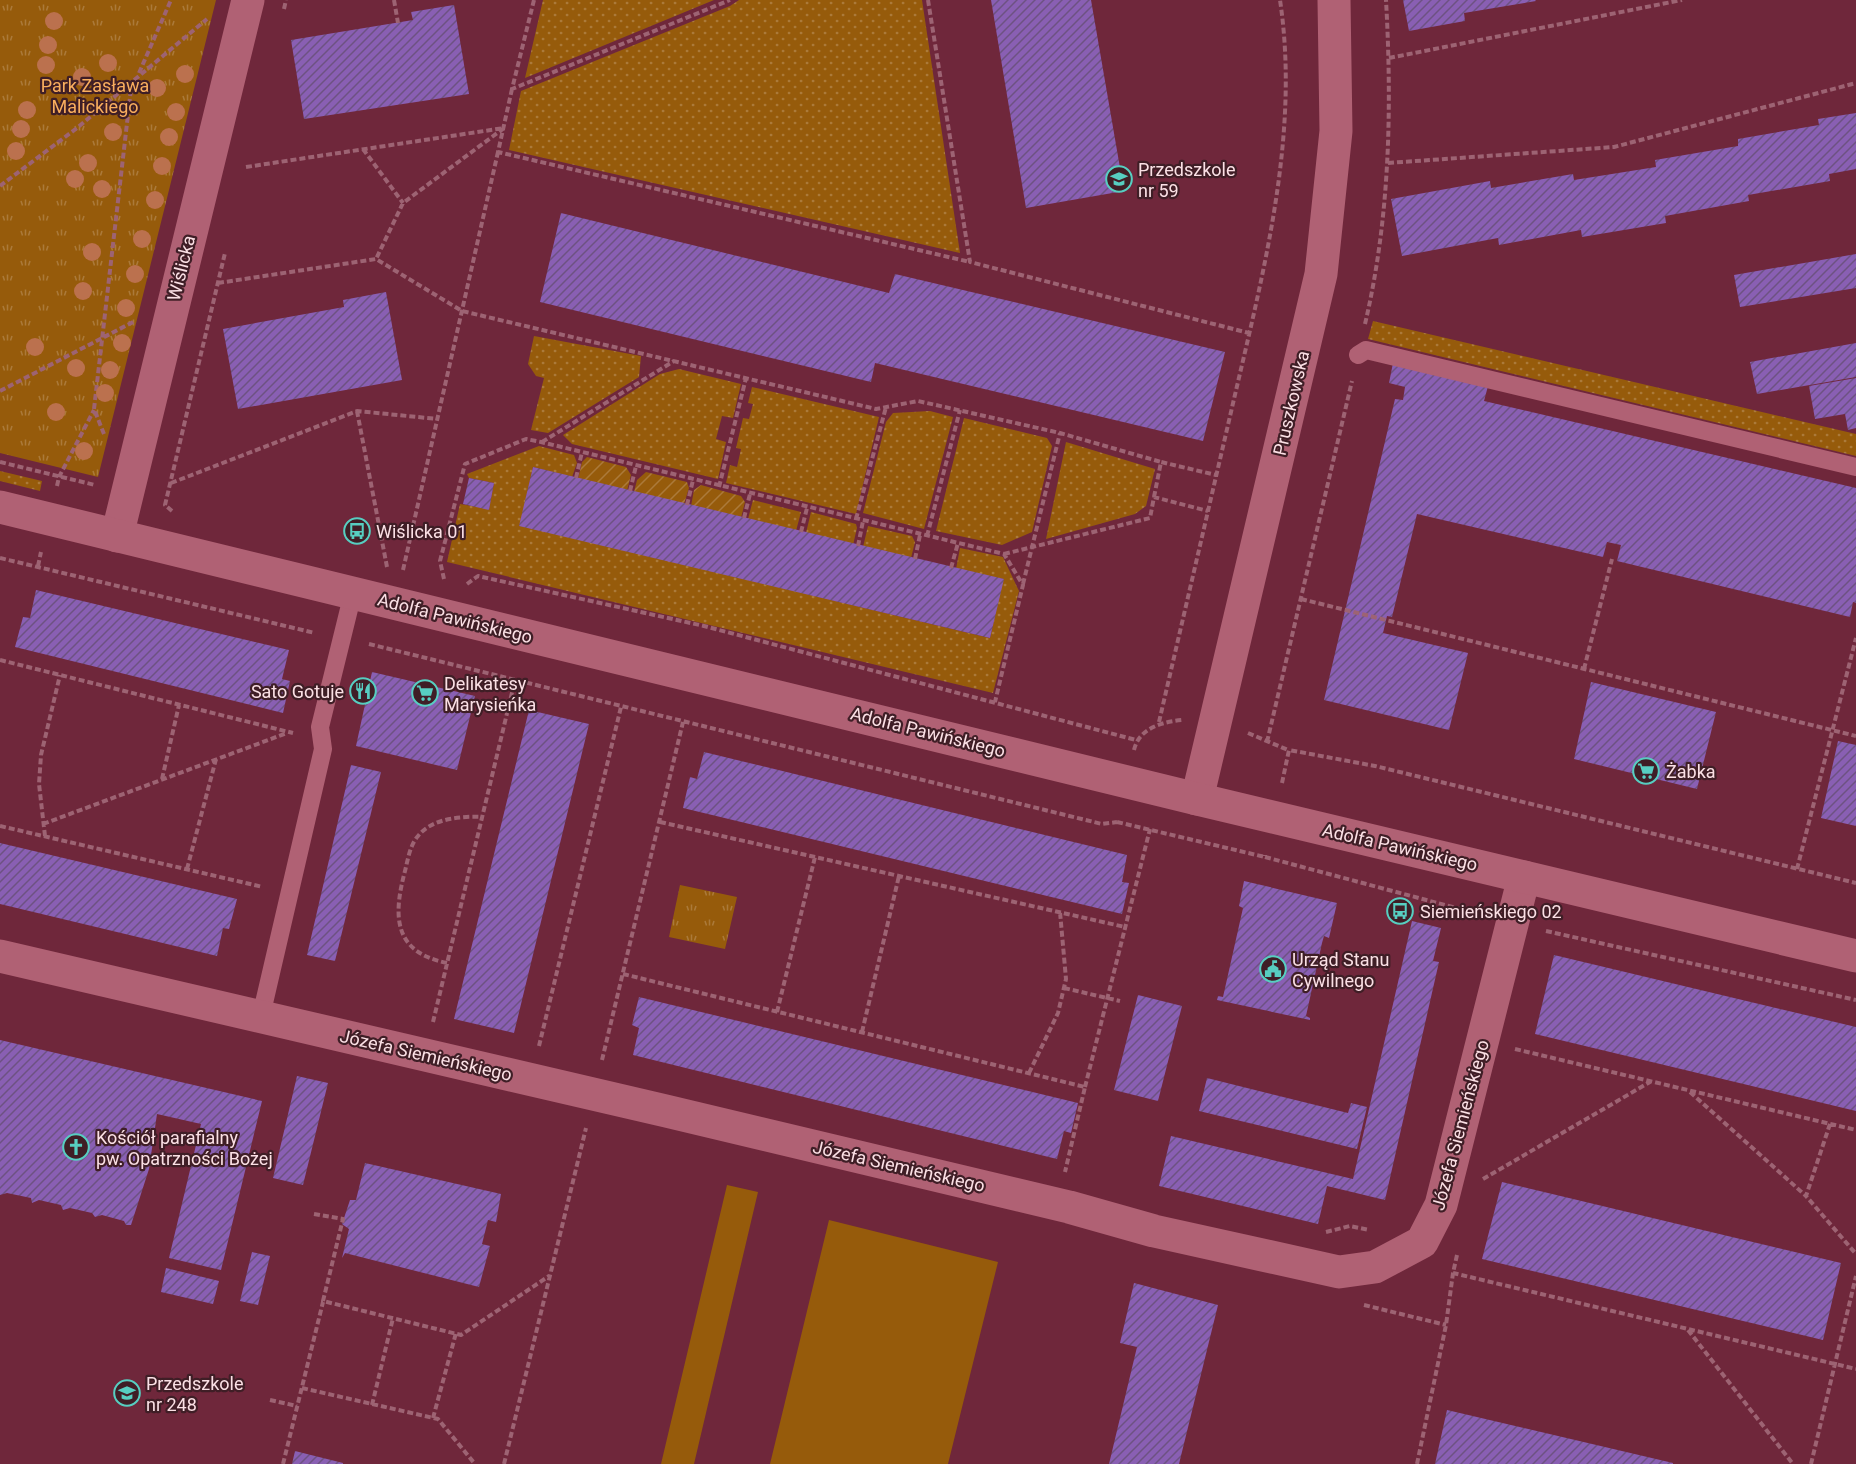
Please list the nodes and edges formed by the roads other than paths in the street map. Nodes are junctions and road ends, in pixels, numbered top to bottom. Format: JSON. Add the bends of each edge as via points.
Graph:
{"nodes":[{"id":1,"x":248,"y":0,"type":"edge"},
{"id":2,"x":1334,"y":0,"type":"edge"},
{"id":3,"x":1358,"y":355,"type":"dead end"},
{"id":4,"x":1856,"y":467,"type":"edge"},
{"id":5,"x":0,"y":507,"type":"edge"},
{"id":6,"x":117,"y":536,"type":"junction"},
{"id":7,"x":352,"y":593,"type":"junction"},
{"id":8,"x":1197,"y":799,"type":"junction"},
{"id":9,"x":1524,"y":877,"type":"junction"},
{"id":10,"x":0,"y":956,"type":"edge"},
{"id":11,"x":1856,"y":956,"type":"edge"},
{"id":12,"x":261,"y":1016,"type":"junction"}],
"edges":[{"from":1,"to":6,"type":"street","name":"Wiślicka"},
{"from":2,"to":8,"type":"street","name":"Pruszkowska","via":[[1336,131],[1321,274]]},
{"from":3,"to":4,"type":"lane","via":[[1366,350]]},
{"from":5,"to":6,"type":"street","name":"Adolfa Pawińskiego"},
{"from":6,"to":7,"type":"street","name":"Adolfa Pawińskiego"},
{"from":7,"to":8,"type":"street","name":"Adolfa Pawińskiego"},
{"from":7,"to":12,"type":"lane","via":[[320,727],[324,749]]},
{"from":8,"to":9,"type":"street","name":"Adolfa Pawińskiego"},
{"from":9,"to":11,"type":"street","name":"Adolfa Pawińskiego"},
{"from":9,"to":12,"type":"street","name":"Józefa Siemieńskiego","via":[[1441,1205],[1422,1242],[1375,1267],[1339,1272]]},
{"from":10,"to":12,"type":"street","name":"Józefa Siemieńskiego"}]}
